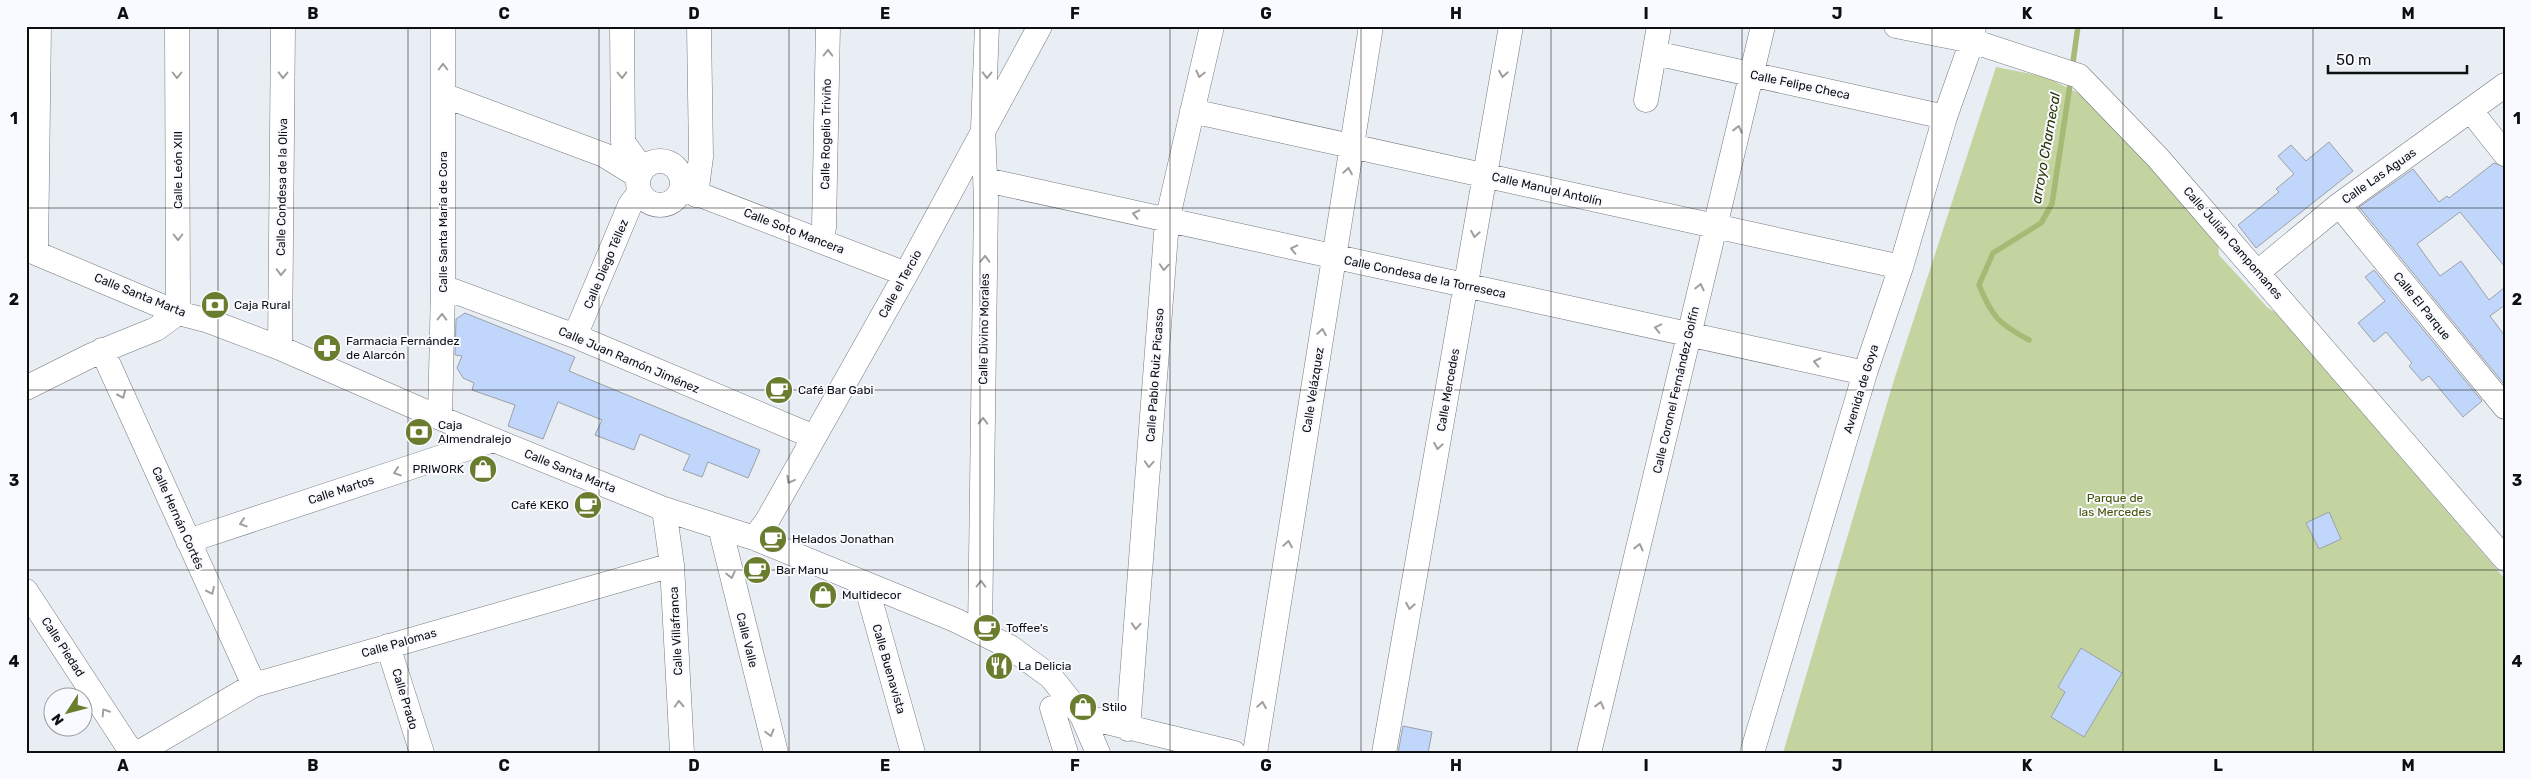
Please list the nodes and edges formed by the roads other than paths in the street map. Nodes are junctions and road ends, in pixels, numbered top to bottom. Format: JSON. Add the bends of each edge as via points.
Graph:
{"nodes":[{"id":1,"x":39,"y":26,"type":"edge"},
{"id":2,"x":177,"y":26,"type":"edge"},
{"id":3,"x":283,"y":26,"type":"edge"},
{"id":4,"x":443,"y":26,"type":"edge"},
{"id":5,"x":622,"y":26,"type":"edge"},
{"id":6,"x":699,"y":26,"type":"edge"},
{"id":7,"x":828,"y":26,"type":"edge"},
{"id":8,"x":987,"y":26,"type":"edge"},
{"id":9,"x":1040,"y":26,"type":"edge"},
{"id":10,"x":1212,"y":26,"type":"edge"},
{"id":11,"x":1371,"y":26,"type":"edge"},
{"id":12,"x":1511,"y":26,"type":"edge"},
{"id":13,"x":1659,"y":26,"type":"edge"},
{"id":14,"x":1763,"y":26,"type":"edge"},
{"id":15,"x":1896,"y":26,"type":"edge"},
{"id":16,"x":1973,"y":33,"type":"edge"},
{"id":17,"x":1655,"y":53,"type":"junction"},
{"id":18,"x":1751,"y":75,"type":"junction"},
{"id":19,"x":2505,"y":84,"type":"edge"},
{"id":20,"x":443,"y":95,"type":"junction"},
{"id":21,"x":1646,"y":100,"type":"dead end"},
{"id":22,"x":1192,"y":110,"type":"junction"},
{"id":23,"x":2471,"y":111,"type":"junction"},
{"id":24,"x":1945,"y":116,"type":"junction"},
{"id":25,"x":983,"y":129,"type":"junction"},
{"id":26,"x":1352,"y":146,"type":"junction"},
{"id":27,"x":2505,"y":154,"type":"edge"},
{"id":28,"x":1485,"y":175,"type":"junction"},
{"id":29,"x":640,"y":179,"type":"junction"},
{"id":30,"x":986,"y":180,"type":"junction"},
{"id":31,"x":686,"y":185,"type":"junction"},
{"id":32,"x":2339,"y":205,"type":"junction"},
{"id":33,"x":1167,"y":221,"type":"junction"},
{"id":34,"x":1714,"y":227,"type":"junction"},
{"id":35,"x":822,"y":242,"type":"junction"},
{"id":36,"x":31,"y":250,"type":"edge"},
{"id":37,"x":1334,"y":258,"type":"junction"},
{"id":38,"x":1901,"y":267,"type":"junction"},
{"id":39,"x":2258,"y":272,"type":"junction"},
{"id":40,"x":906,"y":274,"type":"junction"},
{"id":41,"x":1466,"y":285,"type":"junction"},
{"id":42,"x":443,"y":287,"type":"junction"},
{"id":43,"x":132,"y":292,"type":"junction"},
{"id":44,"x":178,"y":313,"type":"junction"},
{"id":45,"x":1690,"y":335,"type":"junction"},
{"id":46,"x":575,"y":336,"type":"junction"},
{"id":47,"x":280,"y":348,"type":"junction"},
{"id":48,"x":102,"y":350,"type":"junction"},
{"id":49,"x":1865,"y":373,"type":"junction"},
{"id":50,"x":26,"y":388,"type":"edge"},
{"id":51,"x":2505,"y":407,"type":"edge"},
{"id":52,"x":440,"y":418,"type":"junction"},
{"id":53,"x":814,"y":437,"type":"junction"},
{"id":54,"x":493,"y":440,"type":"junction"},
{"id":55,"x":664,"y":510,"type":"junction"},
{"id":56,"x":720,"y":528,"type":"junction"},
{"id":57,"x":754,"y":538,"type":"junction"},
{"id":58,"x":188,"y":541,"type":"junction"},
{"id":59,"x":2505,"y":559,"type":"edge"},
{"id":60,"x":672,"y":565,"type":"junction"},
{"id":61,"x":866,"y":585,"type":"junction"},
{"id":62,"x":26,"y":591,"type":"edge"},
{"id":63,"x":980,"y":632,"type":"junction"},
{"id":64,"x":388,"y":646,"type":"junction"},
{"id":65,"x":254,"y":685,"type":"junction"},
{"id":66,"x":1052,"y":708,"type":"dead end"},
{"id":67,"x":1082,"y":716,"type":"junction"},
{"id":68,"x":1128,"y":729,"type":"junction"},
{"id":69,"x":132,"y":753,"type":"edge"},
{"id":70,"x":138,"y":753,"type":"edge"},
{"id":71,"x":422,"y":753,"type":"edge"},
{"id":72,"x":682,"y":753,"type":"edge"},
{"id":73,"x":776,"y":753,"type":"edge"},
{"id":74,"x":913,"y":753,"type":"edge"},
{"id":75,"x":1066,"y":753,"type":"edge"},
{"id":76,"x":1098,"y":753,"type":"edge"},
{"id":77,"x":1234,"y":753,"type":"edge"},
{"id":78,"x":1255,"y":753,"type":"edge"},
{"id":79,"x":1384,"y":753,"type":"edge"},
{"id":80,"x":1589,"y":753,"type":"edge"},
{"id":81,"x":1752,"y":753,"type":"edge"}],
"edges":[{"from":1,"to":36,"type":"street"},
{"from":2,"to":44,"type":"street","name":"Calle León XIII","one_way":true},
{"from":3,"to":47,"type":"street","name":"Calle Condesa de la Oliva","one_way":true},
{"from":20,"to":4,"type":"street","name":"Calle Santa María de Cora","one_way":true},
{"from":5,"to":29,"type":"street","one_way":true,"via":[[623,142]]},
{"from":6,"to":31,"type":"street","via":[[701,157]]},
{"from":35,"to":7,"type":"street","name":"Calle Rogelio Triviño","one_way":true},
{"from":8,"to":25,"type":"street","name":"Calle Divino Morales","one_way":true},
{"from":9,"to":25,"type":"street","name":"Calle el Tercio"},
{"from":10,"to":22,"type":"street","name":"Calle Pablo Ruiz Picasso","one_way":true},
{"from":11,"to":26,"type":"street","name":"Calle Velázquez"},
{"from":12,"to":28,"type":"street","name":"Calle Mercedes","one_way":true},
{"from":13,"to":17,"type":"street"},
{"from":14,"to":18,"type":"street","name":"Calle Coronel Fernández Golfín"},
{"from":15,"to":16,"type":"street","name":"Calle Julián Campomanes"},
{"from":16,"to":24,"type":"street","name":"Avenida de Goya"},
{"from":16,"to":39,"type":"street","name":"Calle Julián Campomanes","via":[[2079,76],[2158,158]]},
{"from":17,"to":18,"type":"street","name":"Calle Felipe Checa"},
{"from":17,"to":21,"type":"street"},
{"from":18,"to":24,"type":"street","name":"Calle Felipe Checa"},
{"from":34,"to":18,"type":"street","name":"Calle Coronel Fernández Golfín","one_way":true},
{"from":19,"to":23,"type":"street","name":"Calle Las Aguas"},
{"from":20,"to":29,"type":"street","via":[[604,156]]},
{"from":20,"to":42,"type":"street","name":"Calle Santa María de Cora"},
{"from":22,"to":26,"type":"street","name":"Calle Manuel Antolín"},
{"from":22,"to":33,"type":"street","name":"Calle Pablo Ruiz Picasso"},
{"from":23,"to":27,"type":"street"},
{"from":23,"to":32,"type":"street","name":"Calle Las Aguas"},
{"from":24,"to":38,"type":"street","name":"Avenida de Goya"},
{"from":25,"to":30,"type":"street","name":"Calle Divino Morales"},
{"from":25,"to":40,"type":"street","name":"Calle el Tercio"},
{"from":26,"to":28,"type":"street","name":"Calle Manuel Antolín"},
{"from":37,"to":26,"type":"street","name":"Calle Velázquez","one_way":true},
{"from":28,"to":34,"type":"street","name":"Calle Manuel Antolín"},
{"from":28,"to":41,"type":"street","name":"Calle Mercedes","one_way":true},
{"from":29,"to":31,"type":"street","via":[[657,160],[674,164]]},
{"from":29,"to":31,"type":"street","via":[[653,204],[671,202]]},
{"from":29,"to":46,"type":"street","name":"Calle Diego Téllez"},
{"from":33,"to":30,"type":"street","name":"Calle Condesa de la Torreseca","one_way":true},
{"from":63,"to":30,"type":"street","name":"Calle Divino Morales","one_way":true},
{"from":31,"to":35,"type":"street","name":"Calle Soto Mancera"},
{"from":32,"to":39,"type":"street","name":"Calle Las Aguas"},
{"from":32,"to":51,"type":"street","name":"Calle El Parque"},
{"from":37,"to":33,"type":"street","name":"Calle Condesa de la Torreseca","one_way":true},
{"from":33,"to":68,"type":"street","name":"Calle Pablo Ruiz Picasso","one_way":true},
{"from":34,"to":38,"type":"street","name":"Calle Manuel Antolín"},
{"from":45,"to":34,"type":"street","name":"Calle Coronel Fernández Golfín","one_way":true},
{"from":35,"to":40,"type":"street","name":"Calle Soto Mancera"},
{"from":36,"to":43,"type":"street","name":"Calle Santa Marta"},
{"from":37,"to":41,"type":"street","name":"Calle Condesa de la Torreseca"},
{"from":78,"to":37,"type":"street","name":"Calle Velázquez","one_way":true},
{"from":38,"to":49,"type":"street","name":"Avenida de Goya"},
{"from":39,"to":59,"type":"street","name":"Calle Julián Campomanes"},
{"from":40,"to":53,"type":"street","name":"Calle el Tercio"},
{"from":45,"to":41,"type":"street","name":"Calle Condesa de la Torreseca","one_way":true},
{"from":41,"to":79,"type":"street","name":"Calle Mercedes","one_way":true},
{"from":42,"to":46,"type":"street","name":"Calle Juan Ramón Jiménez"},
{"from":52,"to":42,"type":"street","name":"Calle Santa María de Cora","one_way":true},
{"from":43,"to":44,"type":"street","name":"Calle Santa Marta"},
{"from":43,"to":48,"type":"street","via":[[138,311],[134,325]]},
{"from":44,"to":47,"type":"street","name":"Calle Santa Marta"},
{"from":44,"to":48,"type":"street","via":[[156,329]]},
{"from":49,"to":45,"type":"street","name":"Calle Condesa de la Torreseca","one_way":true},
{"from":80,"to":45,"type":"street","name":"Calle Coronel Fernández Golfín","one_way":true},
{"from":46,"to":53,"type":"street","name":"Calle Juan Ramón Jiménez"},
{"from":47,"to":52,"type":"street","name":"Calle Santa Marta"},
{"from":48,"to":50,"type":"street"},
{"from":48,"to":58,"type":"street","name":"Calle Hernán Cortés","one_way":true},
{"from":49,"to":81,"type":"street","name":"Avenida de Goya"},
{"from":52,"to":54,"type":"street","name":"Calle Santa Marta"},
{"from":53,"to":57,"type":"street","name":"Calle el Tercio","one_way":true},
{"from":54,"to":55,"type":"street","name":"Calle Santa Marta"},
{"from":54,"to":58,"type":"street","name":"Calle Martos","one_way":true},
{"from":55,"to":56,"type":"street","name":"Calle Santa Marta"},
{"from":55,"to":60,"type":"street","name":"Calle Villafranca"},
{"from":56,"to":57,"type":"street","name":"Calle Santa Marta"},
{"from":56,"to":73,"type":"street","name":"Calle Valle","one_way":true},
{"from":57,"to":61,"type":"street","name":"Calle Santa Marta"},
{"from":58,"to":65,"type":"street","name":"Calle Hernán Cortés","one_way":true},
{"from":60,"to":64,"type":"street","name":"Calle Palomas"},
{"from":72,"to":60,"type":"street","name":"Calle Villafranca","one_way":true},
{"from":61,"to":63,"type":"street","name":"Calle Santa Marta"},
{"from":61,"to":74,"type":"street","name":"Calle Buenavista"},
{"from":69,"to":62,"type":"street","name":"Calle Piedad","one_way":true},
{"from":63,"to":67,"type":"street","name":"Calle Santa Marta","via":[[1010,647],[1051,677]]},
{"from":64,"to":65,"type":"street","name":"Calle Palomas"},
{"from":64,"to":71,"type":"street","name":"Calle Prado"},
{"from":65,"to":70,"type":"street","name":"Calle Palomas"},
{"from":66,"to":75,"type":"street"},
{"from":67,"to":68,"type":"street"},
{"from":67,"to":76,"type":"street","name":"Calle Santa Marta"},
{"from":68,"to":77,"type":"street"}]}
